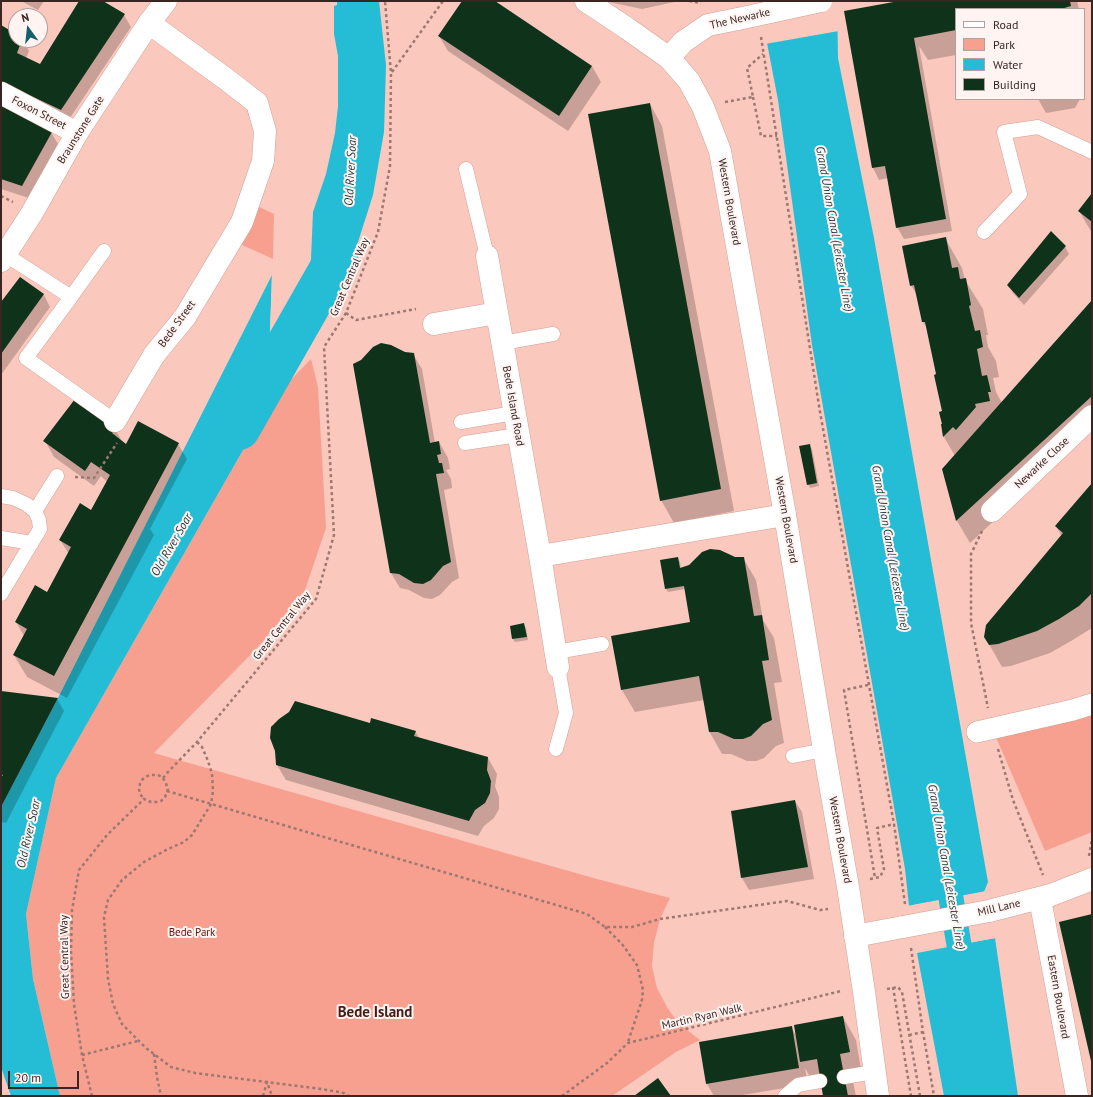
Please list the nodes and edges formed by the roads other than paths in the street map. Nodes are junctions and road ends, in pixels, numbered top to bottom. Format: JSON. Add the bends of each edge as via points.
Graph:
{"nodes":[{"id":1,"x":166,"y":1,"type":"edge"},
{"id":2,"x":586,"y":1,"type":"edge"},
{"id":3,"x":821,"y":1,"type":"edge"},
{"id":4,"x":149,"y":23,"type":"junction"},
{"id":5,"x":668,"y":58,"type":"junction"},
{"id":6,"x":1,"y":93,"type":"edge"},
{"id":7,"x":77,"y":133,"type":"junction"},
{"id":8,"x":1092,"y":152,"type":"edge"},
{"id":9,"x":466,"y":169,"type":"dead end"},
{"id":10,"x":984,"y":232,"type":"dead end"},
{"id":11,"x":104,"y":251,"type":"dead end"},
{"id":12,"x":487,"y":256,"type":"joint"},
{"id":13,"x":3,"y":258,"type":"edge"},
{"id":14,"x":71,"y":297,"type":"junction"},
{"id":15,"x":497,"y":313,"type":"junction"},
{"id":16,"x":434,"y":324,"type":"dead end"},
{"id":17,"x":553,"y":334,"type":"dead end"},
{"id":18,"x":502,"y":343,"type":"junction"},
{"id":19,"x":514,"y":413,"type":"junction"},
{"id":20,"x":1092,"y":416,"type":"edge"},
{"id":21,"x":115,"y":421,"type":"joint"},
{"id":22,"x":461,"y":422,"type":"dead end"},
{"id":23,"x":518,"y":435,"type":"junction"},
{"id":24,"x":465,"y":443,"type":"dead end"},
{"id":25,"x":57,"y":476,"type":"road end"},
{"id":26,"x":1,"y":496,"type":"edge"},
{"id":27,"x":35,"y":511,"type":"junction"},
{"id":28,"x":992,"y":511,"type":"dead end"},
{"id":29,"x":785,"y":515,"type":"junction"},
{"id":30,"x":1,"y":538,"type":"edge"},
{"id":31,"x":32,"y":543,"type":"junction"},
{"id":32,"x":540,"y":556,"type":"junction"},
{"id":33,"x":1,"y":594,"type":"edge"},
{"id":34,"x":602,"y":644,"type":"dead end"},
{"id":35,"x":557,"y":659,"type":"junction"},
{"id":36,"x":1092,"y":704,"type":"edge"},
{"id":37,"x":977,"y":732,"type":"dead end"},
{"id":38,"x":556,"y":749,"type":"dead end"},
{"id":39,"x":824,"y":750,"type":"junction"},
{"id":40,"x":793,"y":756,"type":"dead end"},
{"id":41,"x":1092,"y":879,"type":"edge"},
{"id":42,"x":1040,"y":899,"type":"junction"},
{"id":43,"x":856,"y":936,"type":"junction"},
{"id":44,"x":874,"y":1072,"type":"junction"},
{"id":45,"x":844,"y":1077,"type":"dead end"},
{"id":46,"x":820,"y":1081,"type":"dead end"},
{"id":47,"x":785,"y":1096,"type":"edge"},
{"id":48,"x":878,"y":1096,"type":"edge"},
{"id":49,"x":1077,"y":1096,"type":"edge"}],
"edges":[{"from":1,"to":4,"type":"street","name":"Braunstone Gate"},
{"from":2,"to":5,"type":"street","name":"Western Boulevard"},
{"from":3,"to":5,"type":"street","name":"The Newarke","bridge":true,"via":[[708,25],[683,42]]},
{"from":4,"to":7,"type":"street","name":"Braunstone Gate"},
{"from":4,"to":21,"type":"street","name":"Bede Street","via":[[257,103],[266,131],[263,161],[242,222],[185,317],[154,355]]},
{"from":5,"to":29,"type":"street","name":"Western Boulevard","via":[[688,81],[703,107],[720,151]]},
{"from":6,"to":7,"type":"street","name":"Foxon Street"},
{"from":7,"to":13,"type":"street","name":"Braunstone Gate","via":[[32,213]]},
{"from":8,"to":10,"type":"lane","via":[[1038,127],[1004,132],[1020,194]]},
{"from":9,"to":12,"type":"lane"},
{"from":11,"to":14,"type":"lane"},
{"from":12,"to":15,"type":"street","name":"Bede Island Road"},
{"from":13,"to":14,"type":"lane"},
{"from":14,"to":21,"type":"lane","via":[[26,358]]},
{"from":15,"to":16,"type":"street"},
{"from":15,"to":18,"type":"street","name":"Bede Island Road"},
{"from":17,"to":18,"type":"lane"},
{"from":18,"to":19,"type":"street","name":"Bede Island Road"},
{"from":19,"to":22,"type":"lane"},
{"from":19,"to":23,"type":"street","name":"Bede Island Road"},
{"from":20,"to":28,"type":"street","name":"Newarke Close"},
{"from":23,"to":24,"type":"lane"},
{"from":23,"to":32,"type":"street","name":"Bede Island Road"},
{"from":25,"to":27,"type":"lane"},
{"from":26,"to":27,"type":"lane","via":[[14,498]]},
{"from":27,"to":31,"type":"lane","via":[[40,529]]},
{"from":29,"to":32,"type":"street"},
{"from":29,"to":39,"type":"street","name":"Western Boulevard"},
{"from":30,"to":31,"type":"lane"},
{"from":31,"to":33,"type":"lane"},
{"from":32,"to":35,"type":"street","name":"Bede Island Road"},
{"from":34,"to":35,"type":"lane"},
{"from":35,"to":38,"type":"lane","via":[[566,713]]},
{"from":36,"to":37,"type":"street"},
{"from":39,"to":40,"type":"lane"},
{"from":39,"to":43,"type":"street","name":"Western Boulevard"},
{"from":41,"to":42,"type":"street","name":"Mill Lane"},
{"from":42,"to":43,"type":"street","name":"Mill Lane","bridge":true,"via":[[989,912]]},
{"from":42,"to":49,"type":"street","name":"Eastern Boulevard"},
{"from":43,"to":44,"type":"street","name":"Western Boulevard"},
{"from":44,"to":45,"type":"lane"},
{"from":44,"to":48,"type":"street","name":"Western Boulevard"},
{"from":46,"to":47,"type":"lane","via":[[798,1085]]}]}
